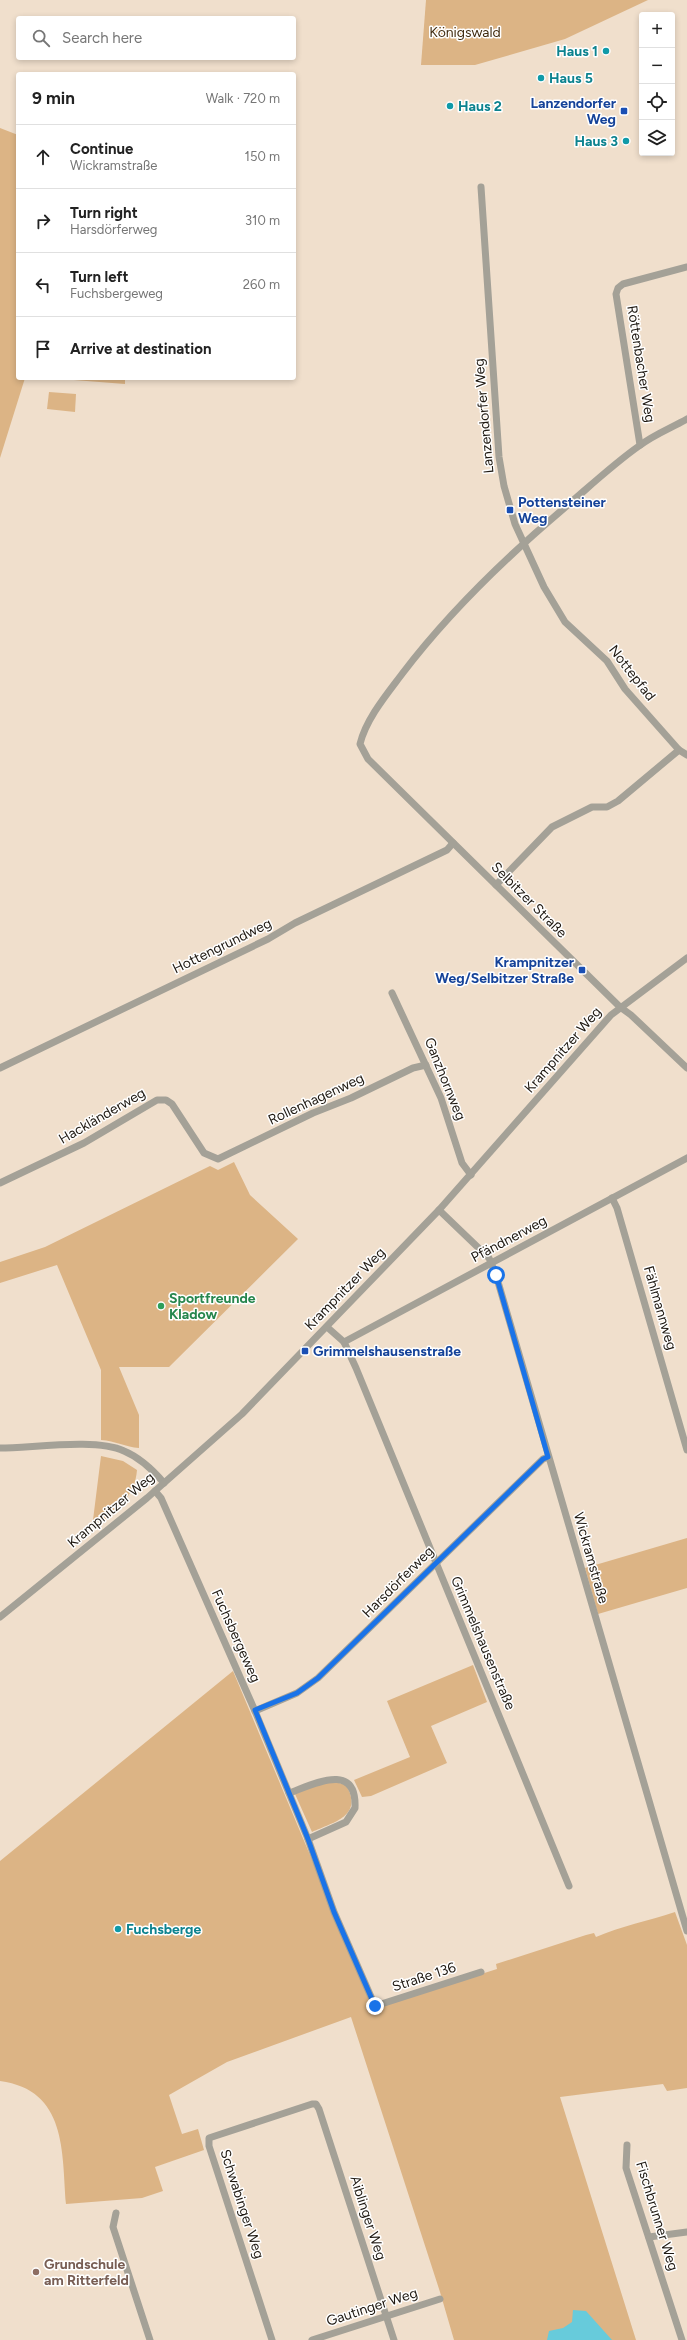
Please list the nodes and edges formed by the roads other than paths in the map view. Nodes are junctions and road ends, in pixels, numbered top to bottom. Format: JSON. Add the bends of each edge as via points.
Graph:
{"nodes":[{"id":1,"x":482,"y":187,"type":"dead end"},
{"id":2,"x":687,"y":267,"type":"edge"},
{"id":3,"x":687,"y":420,"type":"edge"},
{"id":4,"x":640,"y":445,"type":"junction"},
{"id":5,"x":523,"y":543,"type":"junction"},
{"id":6,"x":679,"y":750,"type":"junction"},
{"id":7,"x":687,"y":755,"type":"edge"},
{"id":8,"x":453,"y":843,"type":"junction"},
{"id":9,"x":496,"y":885,"type":"junction"},
{"id":10,"x":687,"y":958,"type":"edge"},
{"id":11,"x":392,"y":993,"type":"dead end"},
{"id":12,"x":620,"y":1007,"type":"junction"},
{"id":13,"x":426,"y":1065,"type":"junction"},
{"id":14,"x":0,"y":1068,"type":"edge"},
{"id":15,"x":687,"y":1068,"type":"edge"},
{"id":16,"x":687,"y":1158,"type":"edge"},
{"id":17,"x":218,"y":1159,"type":"joint"},
{"id":18,"x":471,"y":1175,"type":"junction"},
{"id":19,"x":0,"y":1183,"type":"edge"},
{"id":20,"x":612,"y":1198,"type":"junction"},
{"id":21,"x":439,"y":1210,"type":"junction"},
{"id":22,"x":492,"y":1264,"type":"junction"},
{"id":23,"x":327,"y":1327,"type":"junction"},
{"id":24,"x":344,"y":1342,"type":"junction"},
{"id":25,"x":0,"y":1448,"type":"edge"},
{"id":26,"x":687,"y":1450,"type":"edge"},
{"id":27,"x":548,"y":1457,"type":"junction"},
{"id":28,"x":164,"y":1483,"type":"junction"},
{"id":29,"x":155,"y":1491,"type":"junction"},
{"id":30,"x":436,"y":1564,"type":"junction"},
{"id":31,"x":0,"y":1617,"type":"edge"},
{"id":32,"x":255,"y":1710,"type":"junction"},
{"id":33,"x":289,"y":1793,"type":"junction"},
{"id":34,"x":308,"y":1839,"type":"junction"},
{"id":35,"x":569,"y":1886,"type":"dead end"},
{"id":36,"x":687,"y":1930,"type":"edge"},
{"id":37,"x":481,"y":1972,"type":"dead end"},
{"id":38,"x":375,"y":2006,"type":"joint"},
{"id":39,"x":316,"y":2104,"type":"joint"},
{"id":40,"x":627,"y":2145,"type":"dead end"},
{"id":41,"x":116,"y":2213,"type":"dead end"},
{"id":42,"x":687,"y":2232,"type":"edge"},
{"id":43,"x":649,"y":2237,"type":"junction"},
{"id":44,"x":440,"y":2299,"type":"dead end"},
{"id":45,"x":386,"y":2316,"type":"junction"},
{"id":46,"x":150,"y":2340,"type":"edge"},
{"id":47,"x":272,"y":2340,"type":"edge"},
{"id":48,"x":312,"y":2340,"type":"edge"},
{"id":49,"x":394,"y":2340,"type":"edge"},
{"id":50,"x":682,"y":2340,"type":"edge"}],
"edges":[{"from":1,"to":5,"type":"street","name":"Lanzendorfer Weg","via":[[499,458],[510,510]]},
{"from":2,"to":4,"type":"street","name":"Röttenbacher Weg","via":[[623,284],[616,294]]},
{"from":3,"to":4,"type":"street"},
{"from":4,"to":5,"type":"street"},
{"from":5,"to":6,"type":"street","name":"Nottepfad","via":[[544,587],[566,622],[607,661],[625,689]]},
{"from":5,"to":8,"type":"street","name":"Selbitzer Straße","via":[[474,589],[433,635],[390,690],[368,724],[360,744],[368,759]]},
{"from":6,"to":7,"type":"street","name":"Nottepfad"},
{"from":6,"to":9,"type":"street","via":[[618,801],[607,807],[592,807],[552,827]]},
{"from":8,"to":9,"type":"street","name":"Selbitzer Straße"},
{"from":8,"to":14,"type":"street","name":"Hottengrundweg","via":[[447,850],[295,923],[268,939]]},
{"from":9,"to":12,"type":"street","name":"Selbitzer Straße"},
{"from":10,"to":12,"type":"street","name":"Krampnitzer Weg"},
{"from":11,"to":13,"type":"street","name":"Ganzhornweg"},
{"from":12,"to":15,"type":"street","name":"Selbitzer Straße"},
{"from":12,"to":18,"type":"street","name":"Krampnitzer Weg"},
{"from":13,"to":17,"type":"street","name":"Rollenhagenweg","via":[[413,1068],[300,1119]]},
{"from":13,"to":18,"type":"street","name":"Ganzhornweg","via":[[441,1098],[462,1163]]},
{"from":16,"to":20,"type":"street","name":"Pfändnerweg"},
{"from":17,"to":19,"type":"street","name":"Hackländerweg","via":[[204,1153],[172,1104],[162,1099],[146,1105],[84,1143]]},
{"from":18,"to":21,"type":"street","name":"Krampnitzer Weg"},
{"from":20,"to":22,"type":"street","name":"Pfändnerweg"},
{"from":20,"to":26,"type":"street","name":"Fählmannweg"},
{"from":21,"to":22,"type":"street","name":"Wickramstraße"},
{"from":21,"to":23,"type":"street","name":"Krampnitzer Weg"},
{"from":22,"to":24,"type":"street","name":"Pfändnerweg"},
{"from":22,"to":27,"type":"street","name":"Wickramstraße"},
{"from":23,"to":24,"type":"street","name":"Grimmelshausenstraße"},
{"from":23,"to":28,"type":"street","name":"Krampnitzer Weg","via":[[236,1419]]},
{"from":24,"to":30,"type":"street","name":"Grimmelshausenstraße"},
{"from":25,"to":28,"type":"street","via":[[113,1447],[141,1460]]},
{"from":27,"to":30,"type":"street","name":"Harsdörferweg"},
{"from":27,"to":36,"type":"street","name":"Wickramstraße"},
{"from":28,"to":29,"type":"street","name":"Krampnitzer Weg"},
{"from":29,"to":31,"type":"street","name":"Krampnitzer Weg"},
{"from":29,"to":32,"type":"street","name":"Fuchsbergeweg","via":[[161,1498]]},
{"from":30,"to":32,"type":"street","name":"Harsdörferweg","via":[[318,1678],[297,1693]]},
{"from":30,"to":35,"type":"street","name":"Grimmelshausenstraße"},
{"from":32,"to":33,"type":"street","name":"Fuchsbergeweg"},
{"from":33,"to":34,"type":"street","name":"Fuchsbergeweg"},
{"from":33,"to":34,"type":"street","via":[[335,1778],[353,1791],[355,1808],[346,1822]]},
{"from":34,"to":38,"type":"street","name":"Fuchsbergeweg","via":[[326,1891]]},
{"from":37,"to":38,"type":"street","name":"Straße 136"},
{"from":39,"to":45,"type":"street","name":"Aiblinger Weg"},
{"from":39,"to":47,"type":"street","name":"Schwabinger Weg","via":[[209,2138],[209,2146]]},
{"from":40,"to":43,"type":"street","name":"Fischbrunner Weg","via":[[626,2168]]},
{"from":41,"to":46,"type":"street","via":[[113,2226]]},
{"from":42,"to":43,"type":"street"},
{"from":43,"to":50,"type":"street","name":"Fischbrunner Weg"},
{"from":44,"to":45,"type":"street","name":"Gautinger Weg"},
{"from":45,"to":48,"type":"street","name":"Gautinger Weg"},
{"from":45,"to":49,"type":"street","name":"Aiblinger Weg"}]}
